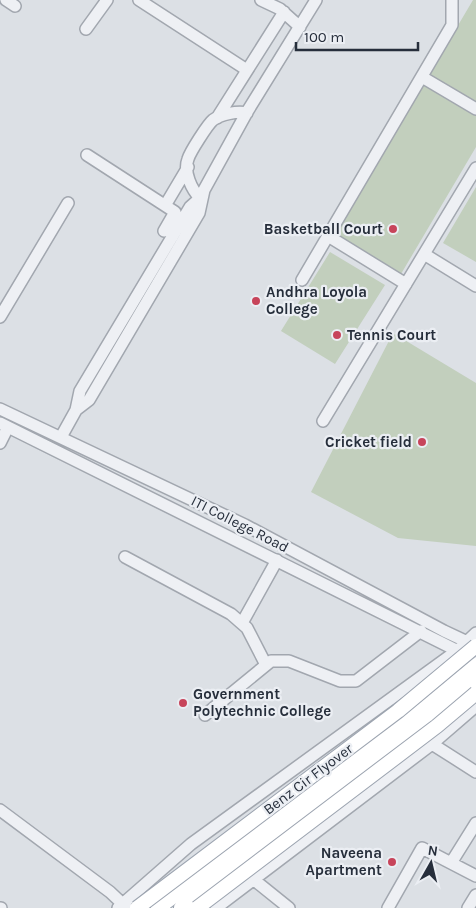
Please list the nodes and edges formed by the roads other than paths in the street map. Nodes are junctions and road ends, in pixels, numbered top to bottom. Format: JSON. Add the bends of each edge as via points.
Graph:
{"nodes":[{"id":1,"x":107,"y":0,"type":"edge"},
{"id":2,"x":140,"y":0,"type":"edge"},
{"id":3,"x":261,"y":0,"type":"edge"},
{"id":4,"x":316,"y":0,"type":"edge"},
{"id":5,"x":452,"y":0,"type":"edge"},
{"id":6,"x":284,"y":12,"type":"junction"},
{"id":7,"x":300,"y":27,"type":"junction"},
{"id":8,"x":86,"y":29,"type":"dead end"},
{"id":9,"x":247,"y":70,"type":"junction"},
{"id":10,"x":422,"y":77,"type":"junction"},
{"id":11,"x":476,"y":109,"type":"edge"},
{"id":12,"x":247,"y":113,"type":"junction"},
{"id":13,"x":217,"y":118,"type":"junction"},
{"id":14,"x":87,"y":155,"type":"dead end"},
{"id":15,"x":188,"y":167,"type":"junction"},
{"id":16,"x":476,"y":168,"type":"edge"},
{"id":17,"x":200,"y":198,"type":"junction"},
{"id":18,"x":68,"y":203,"type":"dead end"},
{"id":19,"x":166,"y":204,"type":"junction"},
{"id":20,"x":164,"y":231,"type":"dead end"},
{"id":21,"x":328,"y":236,"type":"junction"},
{"id":22,"x":424,"y":254,"type":"junction"},
{"id":23,"x":302,"y":280,"type":"dead end"},
{"id":24,"x":406,"y":284,"type":"junction"},
{"id":25,"x":476,"y":286,"type":"edge"},
{"id":26,"x":0,"y":317,"type":"edge"},
{"id":27,"x":0,"y":409,"type":"edge"},
{"id":28,"x":323,"y":421,"type":"dead end"},
{"id":29,"x":4,"y":425,"type":"edge"},
{"id":30,"x":62,"y":437,"type":"junction"},
{"id":31,"x":0,"y":443,"type":"edge"},
{"id":32,"x":124,"y":557,"type":"dead end"},
{"id":33,"x":278,"y":560,"type":"junction"},
{"id":34,"x":242,"y":623,"type":"junction"},
{"id":35,"x":421,"y":631,"type":"junction"},
{"id":36,"x":476,"y":633,"type":"edge"},
{"id":37,"x":469,"y":646,"type":"edge"},
{"id":38,"x":476,"y":660,"type":"edge"},
{"id":39,"x":265,"y":663,"type":"junction"},
{"id":40,"x":476,"y":665,"type":"edge"},
{"id":41,"x":476,"y":680,"type":"edge"},
{"id":42,"x":476,"y":693,"type":"edge"},
{"id":43,"x":476,"y":706,"type":"edge"},
{"id":44,"x":205,"y":715,"type":"dead end"},
{"id":45,"x":432,"y":744,"type":"junction"},
{"id":46,"x":476,"y":772,"type":"edge"},
{"id":47,"x":0,"y":810,"type":"edge"},
{"id":48,"x":476,"y":823,"type":"edge"},
{"id":49,"x":451,"y":862,"type":"junction"},
{"id":50,"x":236,"y":866,"type":"junction"},
{"id":51,"x":476,"y":876,"type":"edge"},
{"id":52,"x":253,"y":879,"type":"junction"},
{"id":53,"x":476,"y":895,"type":"edge"},
{"id":54,"x":123,"y":907,"type":"edge"},
{"id":55,"x":137,"y":908,"type":"edge"},
{"id":56,"x":158,"y":908,"type":"edge"},
{"id":57,"x":181,"y":908,"type":"edge"},
{"id":58,"x":197,"y":908,"type":"edge"},
{"id":59,"x":216,"y":908,"type":"edge"},
{"id":60,"x":289,"y":908,"type":"edge"},
{"id":61,"x":388,"y":908,"type":"edge"},
{"id":62,"x":468,"y":908,"type":"edge"}],
"edges":[{"from":1,"to":8,"type":"street"},
{"from":2,"to":9,"type":"street"},
{"from":3,"to":6,"type":"street"},
{"from":4,"to":7,"type":"street"},
{"from":5,"to":10,"type":"street","via":[[452,25]]},
{"from":6,"to":7,"type":"street"},
{"from":6,"to":9,"type":"street"},
{"from":7,"to":12,"type":"street"},
{"from":9,"to":13,"type":"street"},
{"from":10,"to":11,"type":"street"},
{"from":10,"to":21,"type":"street"},
{"from":12,"to":13,"type":"street"},
{"from":12,"to":17,"type":"street"},
{"from":13,"to":15,"type":"street","via":[[212,120],[187,160]]},
{"from":14,"to":19,"type":"street"},
{"from":15,"to":17,"type":"street","via":[[194,192]]},
{"from":15,"to":19,"type":"street"},
{"from":16,"to":22,"type":"street"},
{"from":17,"to":30,"type":"street","via":[[199,214],[172,248],[89,400],[76,410]]},
{"from":18,"to":26,"type":"street"},
{"from":19,"to":20,"type":"street","via":[[175,212]]},
{"from":21,"to":23,"type":"street"},
{"from":21,"to":24,"type":"street"},
{"from":22,"to":24,"type":"street"},
{"from":22,"to":25,"type":"street"},
{"from":24,"to":28,"type":"street"},
{"from":27,"to":30,"type":"street","name":"ITI College Road"},
{"from":29,"to":31,"type":"street"},
{"from":29,"to":33,"type":"street","name":"ITI College Road"},
{"from":30,"to":37,"type":"street","name":"ITI College Road","via":[[245,525]]},
{"from":32,"to":34,"type":"street"},
{"from":33,"to":34,"type":"street"},
{"from":33,"to":35,"type":"street","name":"ITI College Road"},
{"from":34,"to":39,"type":"street"},
{"from":35,"to":37,"type":"street","name":"ITI College Road"},
{"from":35,"to":39,"type":"street","via":[[356,681],[340,681],[289,661]]},
{"from":36,"to":37,"type":"street"},
{"from":37,"to":38,"type":"street","name":"ITI College Road"},
{"from":37,"to":54,"type":"street","via":[[191,844]]},
{"from":37,"to":55,"type":"main road","name":"Benz Cir Flyover","bridge":true,"via":[[398,711]]},
{"from":39,"to":44,"type":"street"},
{"from":40,"to":56,"type":"main road"},
{"from":41,"to":50,"type":"main road"},
{"from":42,"to":58,"type":"main road","bridge":true},
{"from":43,"to":45,"type":"street"},
{"from":45,"to":46,"type":"street"},
{"from":45,"to":52,"type":"street"},
{"from":47,"to":54,"type":"street","via":[[110,892]]},
{"from":48,"to":49,"type":"street"},
{"from":49,"to":51,"type":"street"},
{"from":49,"to":61,"type":"street","via":[[422,848]]},
{"from":50,"to":52,"type":"street"},
{"from":50,"to":57,"type":"main road"},
{"from":52,"to":59,"type":"street"},
{"from":52,"to":60,"type":"street"},
{"from":53,"to":62,"type":"street"}]}
